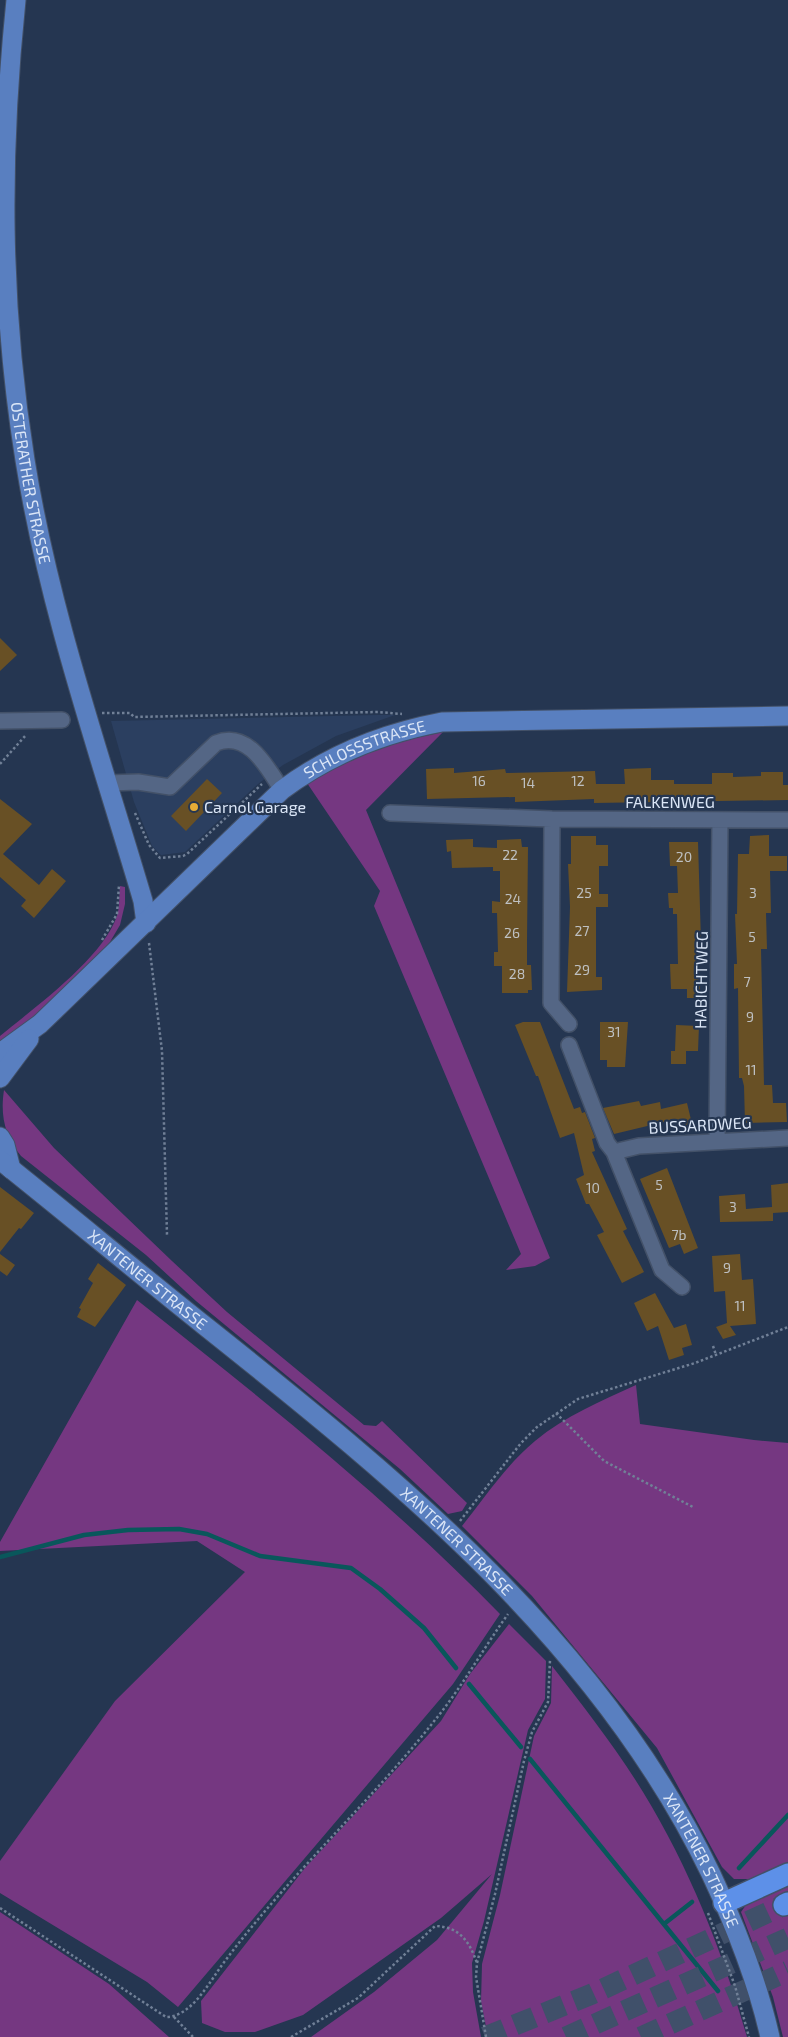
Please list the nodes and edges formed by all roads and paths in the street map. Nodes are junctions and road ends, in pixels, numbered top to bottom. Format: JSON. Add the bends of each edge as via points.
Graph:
{"nodes":[{"id":1,"x":16,"y":0,"type":"edge"},
{"id":2,"x":100,"y":704,"type":"dead end"},
{"id":3,"x":102,"y":713,"type":"junction"},
{"id":4,"x":406,"y":714,"type":"dead end"},
{"id":5,"x":788,"y":716,"type":"edge"},
{"id":6,"x":62,"y":720,"type":"dead end"},
{"id":7,"x":0,"y":721,"type":"edge"},
{"id":8,"x":32,"y":721,"type":"junction"},
{"id":9,"x":105,"y":721,"type":"dead end"},
{"id":10,"x":0,"y":764,"type":"edge"},
{"id":11,"x":108,"y":783,"type":"junction"},
{"id":12,"x":282,"y":790,"type":"junction"},
{"id":13,"x":135,"y":811,"type":"dead end"},
{"id":14,"x":390,"y":814,"type":"dead end"},
{"id":15,"x":552,"y":819,"type":"junction"},
{"id":16,"x":720,"y":820,"type":"junction"},
{"id":17,"x":788,"y":820,"type":"edge"},
{"id":18,"x":160,"y":858,"type":"dead end"},
{"id":19,"x":119,"y":886,"type":"dead end"},
{"id":20,"x":146,"y":923,"type":"junction"},
{"id":21,"x":99,"y":943,"type":"dead end"},
{"id":22,"x":40,"y":1024,"type":"junction"},
{"id":23,"x":569,"y":1024,"type":"dead end"},
{"id":24,"x":568,"y":1045,"type":"dead end"},
{"id":25,"x":0,"y":1053,"type":"edge"},
{"id":26,"x":0,"y":1078,"type":"edge"},
{"id":27,"x":0,"y":1137,"type":"edge"},
{"id":28,"x":788,"y":1138,"type":"edge"},
{"id":29,"x":717,"y":1141,"type":"junction"},
{"id":30,"x":614,"y":1152,"type":"junction"},
{"id":31,"x":6,"y":1165,"type":"edge"},
{"id":32,"x":167,"y":1235,"type":"dead end"},
{"id":33,"x":682,"y":1287,"type":"dead end"},
{"id":34,"x":788,"y":1328,"type":"edge"},
{"id":35,"x":713,"y":1346,"type":"dead end"},
{"id":36,"x":716,"y":1355,"type":"junction"},
{"id":37,"x":556,"y":1413,"type":"junction"},
{"id":38,"x":693,"y":1507,"type":"dead end"},
{"id":39,"x":452,"y":1533,"type":"junction"},
{"id":40,"x":509,"y":1613,"type":"dead end"},
{"id":41,"x":555,"y":1665,"type":"dead end"},
{"id":42,"x":788,"y":1874,"type":"edge"},
{"id":43,"x":715,"y":1904,"type":"junction"},
{"id":44,"x":0,"y":1908,"type":"edge"},
{"id":45,"x":477,"y":1963,"type":"junction"},
{"id":46,"x":174,"y":2017,"type":"junction"},
{"id":47,"x":193,"y":2037,"type":"edge"},
{"id":48,"x":291,"y":2037,"type":"edge"},
{"id":49,"x":486,"y":2037,"type":"edge"},
{"id":50,"x":749,"y":2037,"type":"edge"},
{"id":51,"x":770,"y":2037,"type":"edge"}],
"edges":[{"from":1,"to":11,"type":"main road","name":"OSTERATHER STRASSE","via":[[3,165],[4,263],[10,352],[25,463],[50,583]]},
{"from":2,"to":3,"type":"path"},
{"from":3,"to":4,"type":"path","via":[[130,713],[134,717]]},
{"from":3,"to":9,"type":"path"},
{"from":5,"to":12,"type":"main road","name":"SCHLOSSSTRASSE","via":[[442,722],[409,728],[352,747]]},
{"from":6,"to":8,"type":"street"},
{"from":7,"to":8,"type":"street"},
{"from":8,"to":10,"type":"path","via":[[31,729]]},
{"from":11,"to":12,"type":"street","via":[[138,782],[170,787],[216,743],[235,739],[252,748]]},
{"from":11,"to":20,"type":"main road","name":"OSTERATHER STRASSE","via":[[143,901]]},
{"from":12,"to":20,"type":"main road","name":"SCHLOSSSTRASSE"},
{"from":13,"to":18,"type":"path","via":[[149,845]]},
{"from":14,"to":15,"type":"street","name":"FALKENWEG"},
{"from":15,"to":16,"type":"street","name":"FALKENWEG"},
{"from":15,"to":23,"type":"street","via":[[551,1003]]},
{"from":16,"to":17,"type":"street","name":"FALKENWEG"},
{"from":16,"to":29,"type":"street","name":"HABICHTWEG"},
{"from":19,"to":21,"type":"path","via":[[117,914]]},
{"from":20,"to":22,"type":"main road","name":"SCHLOSSSTRASSE"},
{"from":20,"to":32,"type":"path","via":[[162,1051]]},
{"from":22,"to":25,"type":"main road","name":"SCHLOSSSTRASSE"},
{"from":22,"to":26,"type":"main road","name":"SCHLOSSSTRASSE"},
{"from":24,"to":30,"type":"street","via":[[607,1143]]},
{"from":27,"to":31,"type":"main road","via":[[5,1145]]},
{"from":28,"to":29,"type":"street","name":"BUSSARDWEG"},
{"from":29,"to":30,"type":"street","name":"BUSSARDWEG","via":[[639,1146]]},
{"from":30,"to":33,"type":"street","via":[[662,1270]]},
{"from":31,"to":39,"type":"main road","name":"XANTENER STRASSE","via":[[323,1420]]},
{"from":34,"to":36,"type":"path"},
{"from":35,"to":36,"type":"path"},
{"from":36,"to":37,"type":"path","via":[[578,1399]]},
{"from":37,"to":38,"type":"path","via":[[604,1460]]},
{"from":37,"to":39,"type":"path","via":[[521,1443]]},
{"from":39,"to":43,"type":"main road","name":"XANTENER STRASSE","via":[[558,1643],[621,1724],[670,1798]]},
{"from":40,"to":46,"type":"path","via":[[435,1721],[303,1868],[198,1999]]},
{"from":41,"to":45,"type":"path","via":[[550,1659],[548,1702],[532,1732]]},
{"from":42,"to":43,"type":"highway"},
{"from":43,"to":50,"type":"path"},
{"from":43,"to":51,"type":"main road","name":"XANTENER STRASSE","via":[[757,1986]]},
{"from":44,"to":46,"type":"path","via":[[166,2017]]},
{"from":45,"to":48,"type":"path","via":[[461,1935],[449,1926],[435,1926],[358,1998]]},
{"from":45,"to":49,"type":"path","via":[[476,1977]]},
{"from":46,"to":47,"type":"path"}]}
